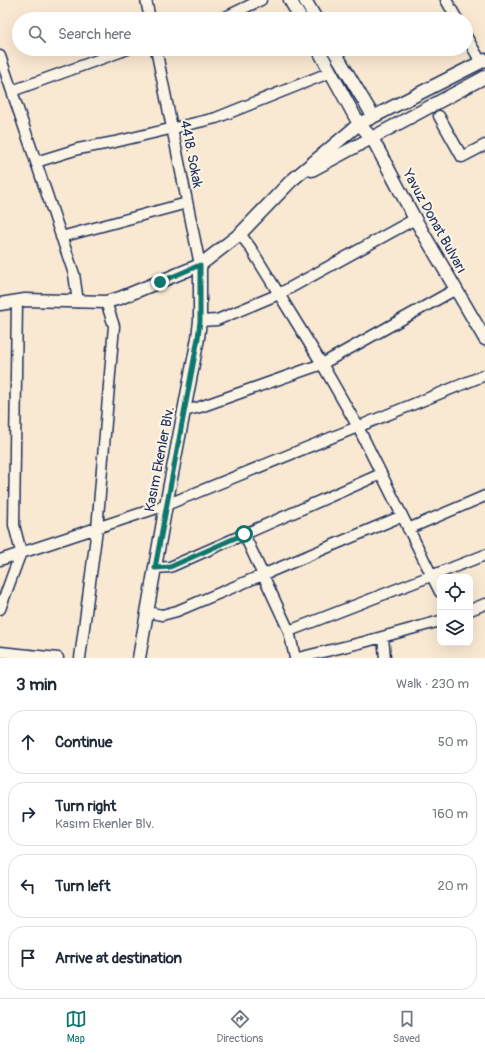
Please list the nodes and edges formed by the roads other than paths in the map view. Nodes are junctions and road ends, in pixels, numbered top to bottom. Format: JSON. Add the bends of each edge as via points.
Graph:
{"nodes":[{"id":1,"x":146,"y":0,"type":"edge"},
{"id":2,"x":261,"y":0,"type":"edge"},
{"id":3,"x":290,"y":0,"type":"edge"},
{"id":4,"x":305,"y":0,"type":"edge"},
{"id":5,"x":446,"y":0,"type":"edge"},
{"id":6,"x":149,"y":12,"type":"edge"},
{"id":7,"x":236,"y":12,"type":"edge"},
{"id":8,"x":296,"y":12,"type":"edge"},
{"id":9,"x":312,"y":12,"type":"edge"},
{"id":10,"x":453,"y":12,"type":"edge"},
{"id":11,"x":473,"y":46,"type":"edge"},
{"id":12,"x":0,"y":56,"type":"edge"},
{"id":13,"x":109,"y":56,"type":"edge"},
{"id":14,"x":158,"y":56,"type":"edge"},
{"id":15,"x":322,"y":56,"type":"edge"},
{"id":16,"x":338,"y":56,"type":"edge"},
{"id":17,"x":483,"y":61,"type":"edge"},
{"id":18,"x":330,"y":72,"type":"junction"},
{"id":19,"x":485,"y":77,"type":"edge"},
{"id":20,"x":12,"y":91,"type":"junction"},
{"id":21,"x":373,"y":116,"type":"junction"},
{"id":22,"x":439,"y":116,"type":"dead end"},
{"id":23,"x":359,"y":124,"type":"junction"},
{"id":24,"x":172,"y":128,"type":"junction"},
{"id":25,"x":372,"y":138,"type":"junction"},
{"id":26,"x":485,"y":145,"type":"edge"},
{"id":27,"x":36,"y":162,"type":"junction"},
{"id":28,"x":291,"y":181,"type":"junction"},
{"id":29,"x":187,"y":203,"type":"junction"},
{"id":30,"x":415,"y":219,"type":"junction"},
{"id":31,"x":240,"y":234,"type":"junction"},
{"id":32,"x":61,"y":237,"type":"junction"},
{"id":33,"x":200,"y":265,"type":"junction"},
{"id":34,"x":456,"y":289,"type":"junction"},
{"id":35,"x":279,"y":294,"type":"junction"},
{"id":36,"x":17,"y":301,"type":"junction"},
{"id":37,"x":78,"y":302,"type":"junction"},
{"id":38,"x":106,"y":302,"type":"junction"},
{"id":39,"x":0,"y":304,"type":"edge"},
{"id":40,"x":200,"y":321,"type":"junction"},
{"id":41,"x":485,"y":339,"type":"edge"},
{"id":42,"x":322,"y":364,"type":"junction"},
{"id":43,"x":485,"y":374,"type":"edge"},
{"id":44,"x":184,"y":411,"type":"junction"},
{"id":45,"x":358,"y":427,"type":"junction"},
{"id":46,"x":381,"y":474,"type":"junction"},
{"id":47,"x":485,"y":496,"type":"edge"},
{"id":48,"x":166,"y":505,"type":"junction"},
{"id":49,"x":402,"y":516,"type":"junction"},
{"id":50,"x":97,"y":529,"type":"junction"},
{"id":51,"x":408,"y":529,"type":"junction"},
{"id":52,"x":244,"y":534,"type":"junction"},
{"id":53,"x":22,"y":552,"type":"junction"},
{"id":54,"x":485,"y":555,"type":"edge"},
{"id":55,"x":0,"y":560,"type":"edge"},
{"id":56,"x":155,"y":568,"type":"junction"},
{"id":57,"x":263,"y":576,"type":"junction"},
{"id":58,"x":432,"y":576,"type":"junction"},
{"id":59,"x":437,"y":586,"type":"edge"},
{"id":60,"x":485,"y":604,"type":"edge"},
{"id":61,"x":473,"y":609,"type":"edge"},
{"id":62,"x":0,"y":610,"type":"edge"},
{"id":63,"x":147,"y":612,"type":"junction"},
{"id":64,"x":437,"y":622,"type":"edge"},
{"id":65,"x":289,"y":631,"type":"junction"},
{"id":66,"x":383,"y":637,"type":"junction"},
{"id":67,"x":0,"y":652,"type":"edge"},
{"id":68,"x":58,"y":658,"type":"edge"},
{"id":69,"x":80,"y":658,"type":"edge"},
{"id":70,"x":139,"y":658,"type":"edge"},
{"id":71,"x":296,"y":658,"type":"edge"},
{"id":72,"x":385,"y":658,"type":"edge"}],
"edges":[{"from":1,"to":6,"type":"street"},
{"from":2,"to":7,"type":"street"},
{"from":3,"to":8,"type":"street"},
{"from":4,"to":9,"type":"street"},
{"from":5,"to":10,"type":"street"},
{"from":11,"to":17,"type":"street"},
{"from":12,"to":20,"type":"street"},
{"from":13,"to":20,"type":"street"},
{"from":14,"to":24,"type":"street","name":"4418. Sokak"},
{"from":15,"to":18,"type":"street"},
{"from":16,"to":21,"type":"street"},
{"from":17,"to":21,"type":"street"},
{"from":18,"to":23,"type":"street"},
{"from":18,"to":24,"type":"street","via":[[216,118]]},
{"from":19,"to":25,"type":"street"},
{"from":20,"to":27,"type":"street"},
{"from":21,"to":23,"type":"street"},
{"from":21,"to":25,"type":"street"},
{"from":22,"to":26,"type":"street","via":[[462,157]]},
{"from":23,"to":25,"type":"street","name":"Yavuz Donat Bulvarı"},
{"from":23,"to":28,"type":"street"},
{"from":24,"to":27,"type":"street","via":[[78,149]]},
{"from":24,"to":29,"type":"street","name":"4418. Sokak"},
{"from":25,"to":28,"type":"street"},
{"from":25,"to":30,"type":"street","name":"Yavuz Donat Bulvarı"},
{"from":27,"to":32,"type":"street"},
{"from":28,"to":31,"type":"street"},
{"from":29,"to":32,"type":"street"},
{"from":29,"to":33,"type":"street","name":"4418. Sokak"},
{"from":30,"to":34,"type":"street","name":"Yavuz Donat Bulvarı"},
{"from":30,"to":35,"type":"street"},
{"from":31,"to":33,"type":"street"},
{"from":31,"to":35,"type":"street"},
{"from":32,"to":37,"type":"street","via":[[74,274]]},
{"from":33,"to":38,"type":"street","via":[[127,296]]},
{"from":33,"to":40,"type":"street","name":"Kasım Ekenler Blv."},
{"from":34,"to":41,"type":"street","name":"Yavuz Donat Bulvarı"},
{"from":34,"to":42,"type":"street"},
{"from":35,"to":40,"type":"street","via":[[217,320]]},
{"from":35,"to":42,"type":"street"},
{"from":36,"to":37,"type":"street"},
{"from":36,"to":39,"type":"street"},
{"from":36,"to":53,"type":"street","via":[[14,525]]},
{"from":37,"to":38,"type":"street"},
{"from":38,"to":50,"type":"street","via":[[114,326]]},
{"from":40,"to":44,"type":"street","name":"Kasım Ekenler Blv."},
{"from":42,"to":44,"type":"street"},
{"from":42,"to":45,"type":"street"},
{"from":43,"to":45,"type":"street"},
{"from":44,"to":48,"type":"street","name":"Kasım Ekenler Blv."},
{"from":45,"to":46,"type":"street"},
{"from":45,"to":48,"type":"street"},
{"from":46,"to":49,"type":"street"},
{"from":46,"to":52,"type":"street"},
{"from":47,"to":51,"type":"street"},
{"from":48,"to":50,"type":"street"},
{"from":48,"to":56,"type":"street","name":"Kasım Ekenler Blv."},
{"from":49,"to":51,"type":"street"},
{"from":49,"to":57,"type":"street"},
{"from":50,"to":53,"type":"street"},
{"from":50,"to":69,"type":"street"},
{"from":51,"to":58,"type":"street"},
{"from":52,"to":56,"type":"street","via":[[170,567]]},
{"from":52,"to":57,"type":"street"},
{"from":53,"to":55,"type":"street"},
{"from":53,"to":62,"type":"street"},
{"from":54,"to":58,"type":"street"},
{"from":56,"to":63,"type":"street","name":"Kasım Ekenler Blv."},
{"from":57,"to":63,"type":"street","via":[[177,611],[162,615]]},
{"from":57,"to":65,"type":"street"},
{"from":58,"to":59,"type":"street"},
{"from":58,"to":65,"type":"street"},
{"from":60,"to":61,"type":"street"},
{"from":63,"to":70,"type":"street","name":"Kasım Ekenler Blv."},
{"from":64,"to":66,"type":"street"},
{"from":65,"to":71,"type":"street"},
{"from":66,"to":71,"type":"street"},
{"from":66,"to":72,"type":"street"},
{"from":67,"to":68,"type":"street"}]}
